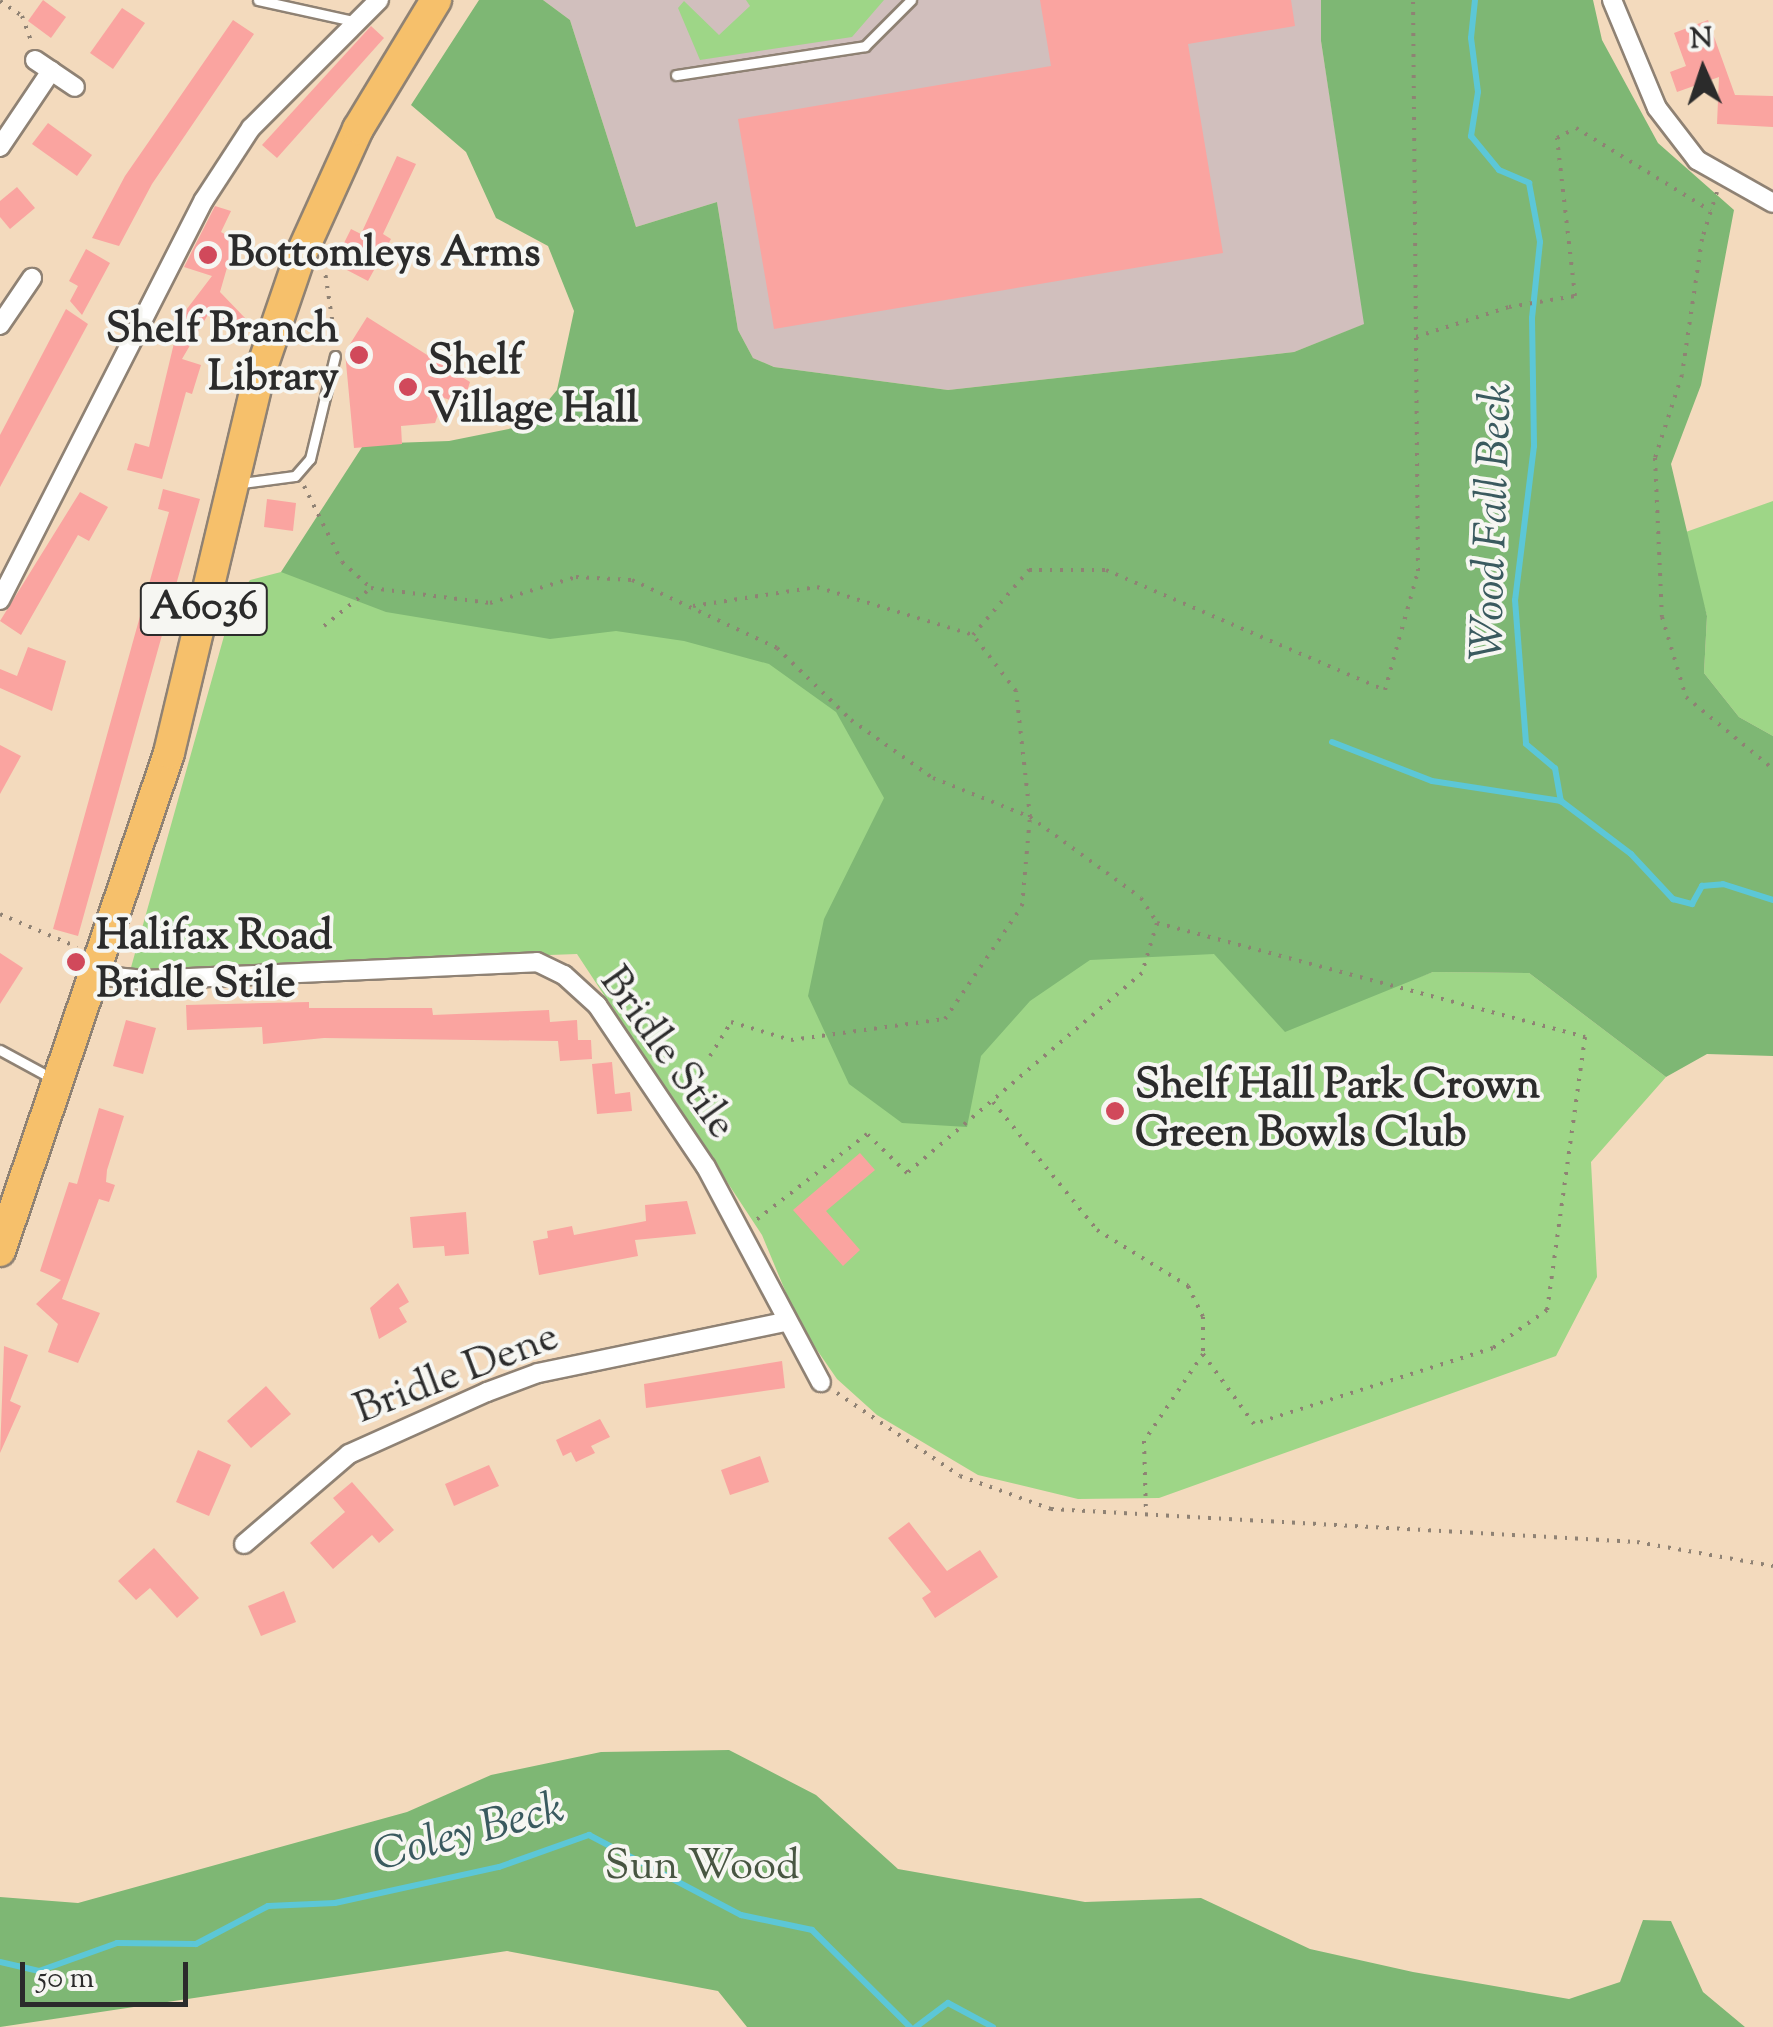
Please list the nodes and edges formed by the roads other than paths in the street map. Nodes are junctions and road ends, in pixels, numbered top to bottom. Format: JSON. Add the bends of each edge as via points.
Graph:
{"nodes":[{"id":1,"x":258,"y":0,"type":"edge"},
{"id":2,"x":378,"y":0,"type":"edge"},
{"id":3,"x":436,"y":0,"type":"edge"},
{"id":4,"x":911,"y":0,"type":"edge"},
{"id":5,"x":1612,"y":0,"type":"edge"},
{"id":6,"x":353,"y":21,"type":"junction"},
{"id":7,"x":35,"y":60,"type":"road end"},
{"id":8,"x":51,"y":72,"type":"junction"},
{"id":9,"x":676,"y":75,"type":"dead end"},
{"id":10,"x":75,"y":86,"type":"dead end"},
{"id":11,"x":0,"y":147,"type":"edge"},
{"id":12,"x":1773,"y":203,"type":"edge"},
{"id":13,"x":32,"y":278,"type":"dead end"},
{"id":14,"x":0,"y":325,"type":"edge"},
{"id":15,"x":335,"y":356,"type":"road end"},
{"id":16,"x":234,"y":483,"type":"junction"},
{"id":17,"x":0,"y":600,"type":"edge"},
{"id":18,"x":97,"y":965,"type":"junction"},
{"id":19,"x":0,"y":1050,"type":"edge"},
{"id":20,"x":58,"y":1081,"type":"junction"},
{"id":21,"x":0,"y":1251,"type":"edge"},
{"id":22,"x":785,"y":1322,"type":"junction"},
{"id":23,"x":821,"y":1382,"type":"road end"},
{"id":24,"x":244,"y":1544,"type":"dead end"}],
"edges":[{"from":1,"to":6,"type":"lane"},
{"from":2,"to":6,"type":"street"},
{"from":3,"to":16,"type":"highway","number":"A6036","via":[[358,129],[303,250],[259,376]]},
{"from":4,"to":9,"type":"lane","via":[[864,46]]},
{"from":5,"to":12,"type":"street","via":[[1657,108],[1697,160]]},
{"from":6,"to":17,"type":"street","via":[[251,128],[204,200]]},
{"from":7,"to":8,"type":"street"},
{"from":8,"to":10,"type":"street"},
{"from":8,"to":11,"type":"street"},
{"from":13,"to":14,"type":"street"},
{"from":15,"to":16,"type":"lane","via":[[320,436],[295,476]]},
{"from":16,"to":18,"type":"highway","number":"A6036","via":[[169,753]]},
{"from":18,"to":20,"type":"highway","number":"A6036"},
{"from":18,"to":22,"type":"street","name":"Bridle Stile","via":[[144,980],[537,962],[564,975],[597,1005],[743,1230]]},
{"from":19,"to":20,"type":"lane"},
{"from":20,"to":21,"type":"highway","number":"A6036"},
{"from":22,"to":23,"type":"street","name":"Bridle Stile"},
{"from":22,"to":24,"type":"street","name":"Bridle Dene","via":[[538,1373],[487,1392],[349,1454]]}]}
